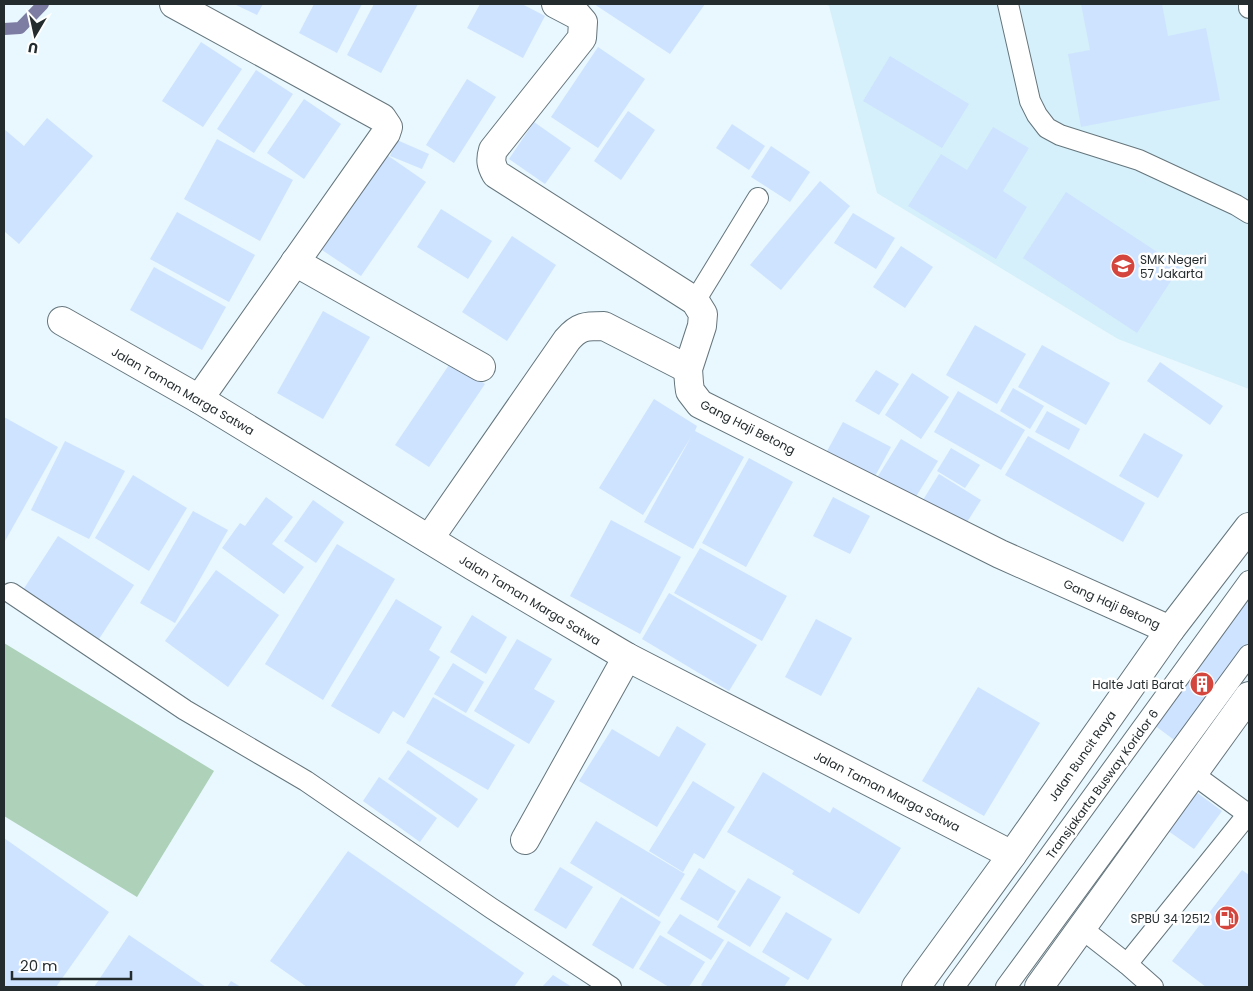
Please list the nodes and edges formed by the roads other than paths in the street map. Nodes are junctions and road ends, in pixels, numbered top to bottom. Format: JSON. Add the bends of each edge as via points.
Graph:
{"nodes":[{"id":1,"x":174,"y":4,"type":"edge"},
{"id":2,"x":556,"y":4,"type":"edge"},
{"id":3,"x":1008,"y":4,"type":"edge"},
{"id":4,"x":1248,"y":4,"type":"edge"},
{"id":5,"x":1249,"y":8,"type":"edge"},
{"id":6,"x":758,"y":198,"type":"dead end"},
{"id":7,"x":1249,"y":213,"type":"edge"},
{"id":8,"x":295,"y":262,"type":"junction"},
{"id":9,"x":695,"y":301,"type":"junction"},
{"id":10,"x":62,"y":321,"type":"dead end"},
{"id":11,"x":481,"y":367,"type":"dead end"},
{"id":12,"x":688,"y":369,"type":"junction"},
{"id":13,"x":199,"y":399,"type":"junction"},
{"id":14,"x":1249,"y":527,"type":"edge"},
{"id":15,"x":429,"y":539,"type":"junction"},
{"id":16,"x":1249,"y":581,"type":"edge"},
{"id":17,"x":11,"y":593,"type":"dead end"},
{"id":18,"x":1170,"y":630,"type":"junction"},
{"id":19,"x":1249,"y":655,"type":"edge"},
{"id":20,"x":627,"y":657,"type":"junction"},
{"id":21,"x":1249,"y":696,"type":"edge"},
{"id":22,"x":1193,"y":774,"type":"junction"},
{"id":23,"x":1249,"y":815,"type":"edge"},
{"id":24,"x":525,"y":840,"type":"dead end"},
{"id":25,"x":1012,"y":855,"type":"junction"},
{"id":26,"x":1081,"y":928,"type":"junction"},
{"id":27,"x":1127,"y":964,"type":"junction"},
{"id":28,"x":611,"y":987,"type":"edge"},
{"id":29,"x":916,"y":987,"type":"edge"},
{"id":30,"x":954,"y":987,"type":"edge"},
{"id":31,"x":1006,"y":987,"type":"edge"},
{"id":32,"x":1039,"y":987,"type":"edge"},
{"id":33,"x":1153,"y":987,"type":"edge"}],
"edges":[{"from":1,"to":8,"type":"street","via":[[386,122],[386,133]]},
{"from":2,"to":9,"type":"street","via":[[583,22],[582,38],[493,150],[491,165],[496,174]]},
{"from":3,"to":7,"type":"lane","via":[[1030,101],[1047,128],[1139,160]]},
{"from":4,"to":5,"type":"lane"},
{"from":6,"to":9,"type":"lane"},
{"from":8,"to":11,"type":"street"},
{"from":8,"to":13,"type":"street"},
{"from":9,"to":12,"type":"street","name":"Gang Haji Betong","via":[[702,314],[702,326]]},
{"from":10,"to":13,"type":"street","name":"Jalan Taman Marga Satwa"},
{"from":12,"to":15,"type":"street","via":[[604,326],[575,330]]},
{"from":12,"to":18,"type":"street","name":"Gang Haji Betong","via":[[690,392],[700,404],[1000,554]]},
{"from":13,"to":15,"type":"street","name":"Jalan Taman Marga Satwa"},
{"from":14,"to":18,"type":"street","name":"Jalan Buncit Raya"},
{"from":15,"to":20,"type":"street","name":"Jalan Taman Marga Satwa"},
{"from":16,"to":30,"type":"lane","name":"Transjakarta Busway Koridor 6"},
{"from":17,"to":28,"type":"lane","via":[[185,710],[306,781]]},
{"from":18,"to":25,"type":"street","name":"Jalan Buncit Raya"},
{"from":19,"to":31,"type":"lane"},
{"from":20,"to":24,"type":"street"},
{"from":20,"to":25,"type":"street","name":"Jalan Taman Marga Satwa"},
{"from":21,"to":22,"type":"street"},
{"from":22,"to":23,"type":"lane"},
{"from":22,"to":26,"type":"street"},
{"from":23,"to":27,"type":"lane"},
{"from":25,"to":29,"type":"street","name":"Jalan Buncit Raya"},
{"from":26,"to":27,"type":"lane"},
{"from":26,"to":32,"type":"street"},
{"from":27,"to":33,"type":"lane"}]}
